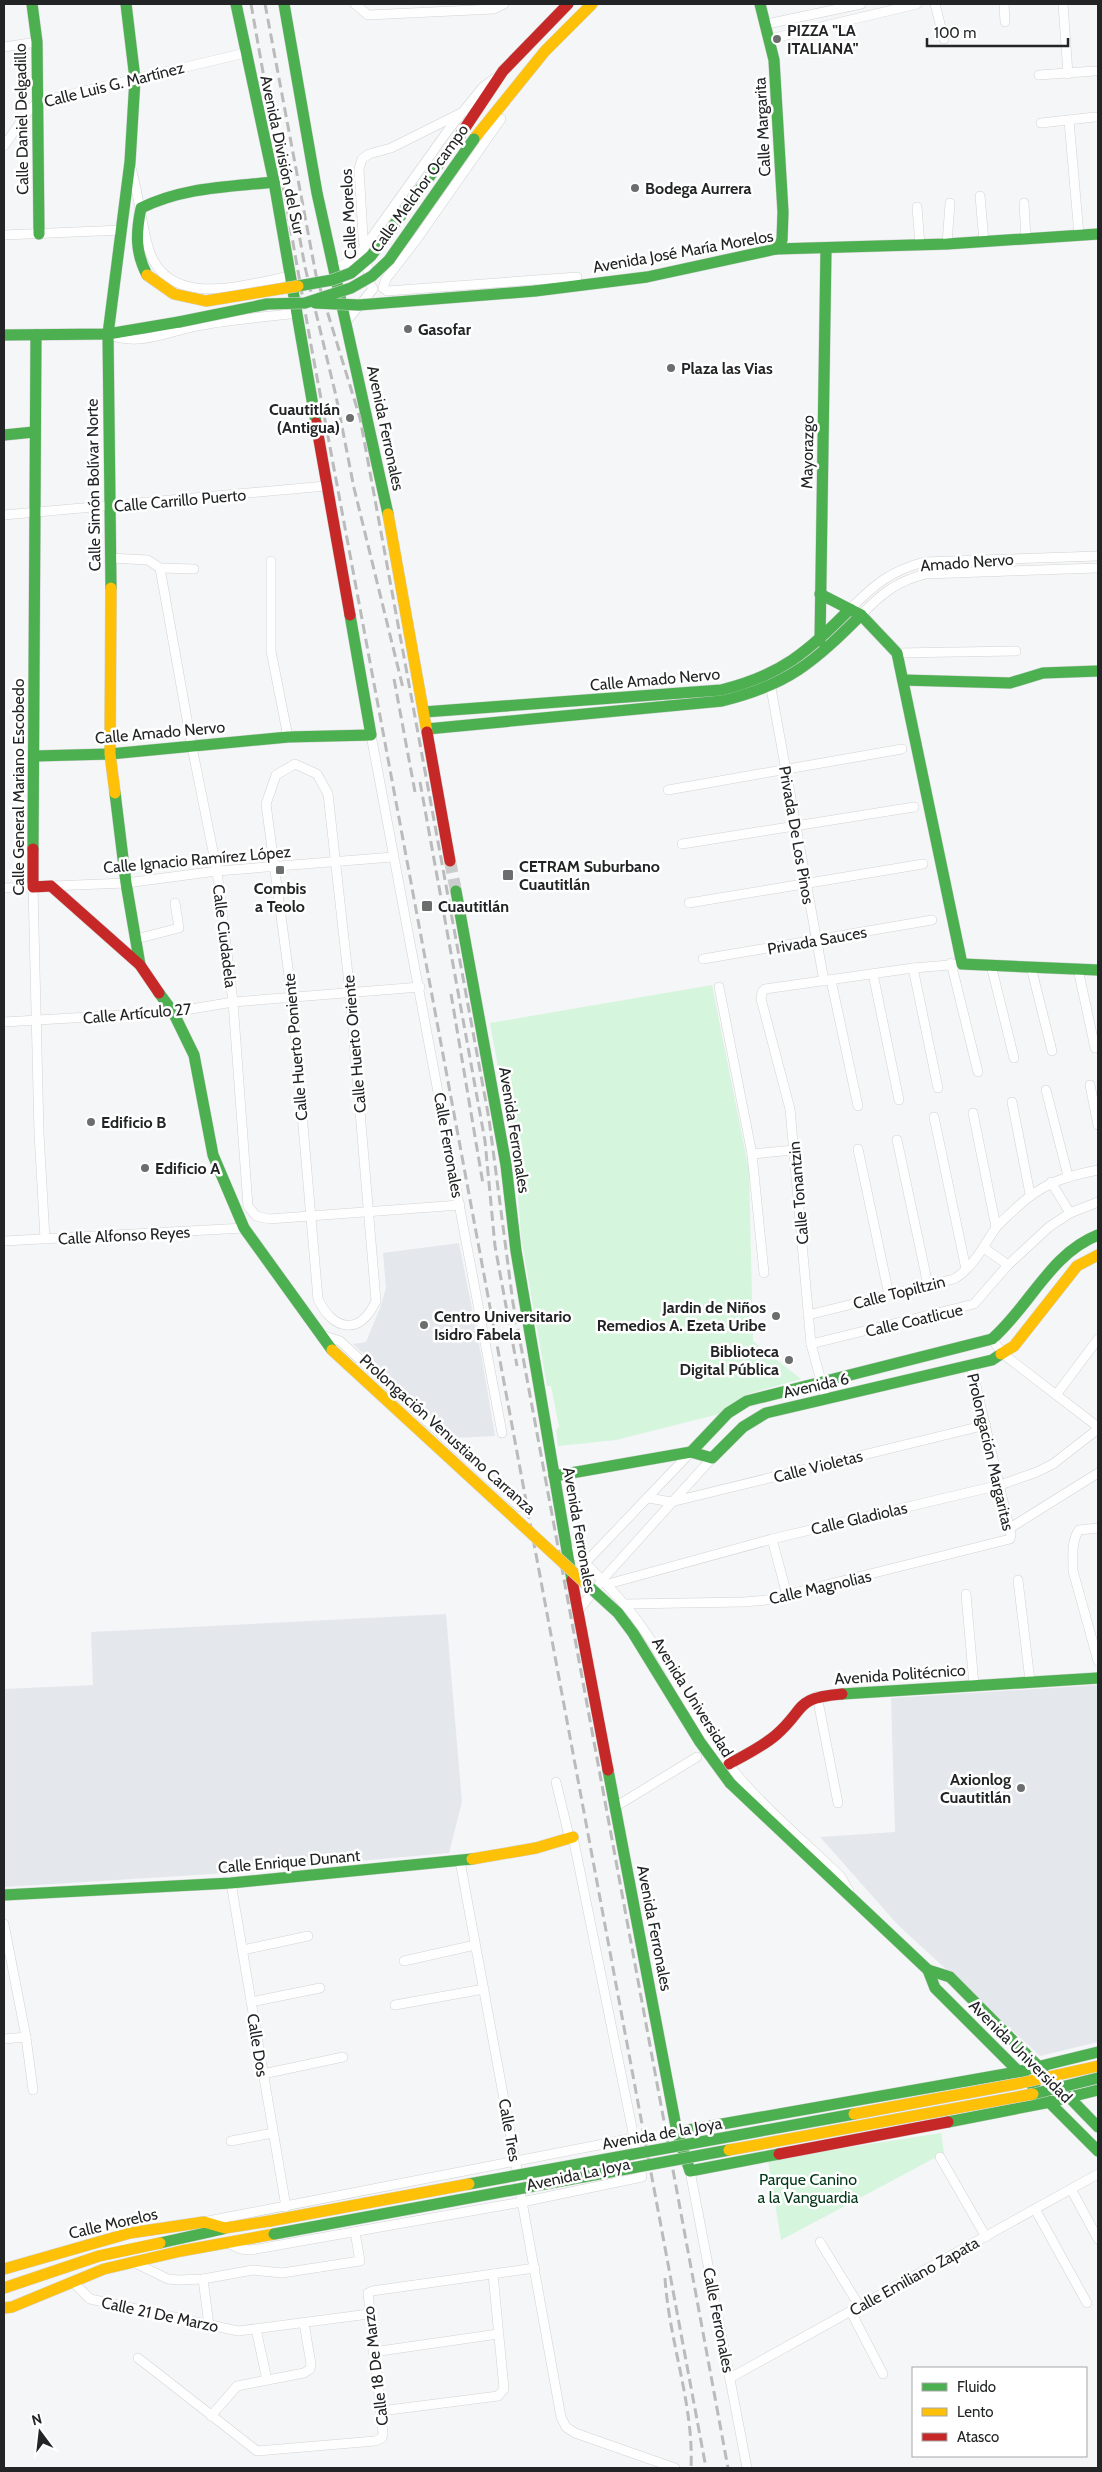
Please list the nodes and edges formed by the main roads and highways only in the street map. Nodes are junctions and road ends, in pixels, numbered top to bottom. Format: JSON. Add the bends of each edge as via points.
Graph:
{"nodes":[{"id":1,"x":32,"y":4,"type":"edge"},
{"id":2,"x":126,"y":4,"type":"edge"},
{"id":3,"x":236,"y":4,"type":"edge"},
{"id":4,"x":284,"y":4,"type":"edge"},
{"id":5,"x":568,"y":4,"type":"edge"},
{"id":6,"x":592,"y":4,"type":"edge"},
{"id":7,"x":760,"y":4,"type":"edge"},
{"id":8,"x":274,"y":182,"type":"junction"},
{"id":9,"x":39,"y":234,"type":"road end"},
{"id":10,"x":1098,"y":234,"type":"edge"},
{"id":11,"x":776,"y":249,"type":"junction"},
{"id":12,"x":826,"y":249,"type":"junction"},
{"id":13,"x":301,"y":308,"type":"junction"},
{"id":14,"x":108,"y":334,"type":"junction"},
{"id":15,"x":4,"y":335,"type":"edge"},
{"id":16,"x":36,"y":335,"type":"junction"},
{"id":17,"x":34,"y":432,"type":"junction"},
{"id":18,"x":4,"y":435,"type":"edge"},
{"id":19,"x":820,"y":594,"type":"junction"},
{"id":20,"x":850,"y":609,"type":"junction"},
{"id":21,"x":861,"y":615,"type":"junction"},
{"id":22,"x":820,"y":638,"type":"junction"},
{"id":23,"x":821,"y":656,"type":"junction"},
{"id":24,"x":1098,"y":672,"type":"edge"},
{"id":25,"x":903,"y":680,"type":"junction"},
{"id":26,"x":424,"y":712,"type":"junction"},
{"id":27,"x":427,"y":729,"type":"junction"},
{"id":28,"x":110,"y":754,"type":"junction"},
{"id":29,"x":35,"y":756,"type":"junction"},
{"id":30,"x":450,"y":861,"type":"tunnel mouth"},
{"id":31,"x":51,"y":886,"type":"joint"},
{"id":32,"x":33,"y":887,"type":"joint"},
{"id":33,"x":456,"y":891,"type":"tunnel mouth"},
{"id":34,"x":140,"y":965,"type":"junction"},
{"id":35,"x":1098,"y":970,"type":"edge"},
{"id":36,"x":1098,"y":1235,"type":"edge"},
{"id":37,"x":1098,"y":1255,"type":"edge"},
{"id":38,"x":1044,"y":1281,"type":"junction"},
{"id":39,"x":1057,"y":1293,"type":"junction"},
{"id":40,"x":691,"y":1452,"type":"junction"},
{"id":41,"x":554,"y":1476,"type":"junction"},
{"id":42,"x":556,"y":1554,"type":"joint"},
{"id":43,"x":1098,"y":1678,"type":"edge"},
{"id":44,"x":729,"y":1764,"type":"road end"},
{"id":45,"x":571,"y":1837,"type":"road end"},
{"id":46,"x":4,"y":1895,"type":"edge"},
{"id":47,"x":928,"y":1970,"type":"junction"},
{"id":48,"x":1098,"y":2052,"type":"edge"},
{"id":49,"x":1038,"y":2066,"type":"junction"},
{"id":50,"x":1098,"y":2066,"type":"edge"},
{"id":51,"x":1017,"y":2072,"type":"junction"},
{"id":52,"x":1098,"y":2078,"type":"edge"},
{"id":53,"x":1098,"y":2090,"type":"edge"},
{"id":54,"x":1069,"y":2098,"type":"junction"},
{"id":55,"x":1050,"y":2102,"type":"junction"},
{"id":56,"x":1098,"y":2127,"type":"edge"},
{"id":57,"x":677,"y":2132,"type":"junction"},
{"id":58,"x":1098,"y":2151,"type":"edge"},
{"id":59,"x":228,"y":2228,"type":"junction"},
{"id":60,"x":4,"y":2270,"type":"edge"},
{"id":61,"x":4,"y":2288,"type":"edge"},
{"id":62,"x":6,"y":2309,"type":"edge"}],
"edges":[{"from":1,"to":9,"type":"main road","name":"Calle Daniel Delgadillo","via":[[38,102]]},
{"from":2,"to":14,"type":"main road","name":"Calle Simón Bolívar Norte","via":[[135,79],[130,162]]},
{"from":3,"to":8,"type":"main road","name":"Avenida División del Sur"},
{"from":4,"to":26,"type":"main road","name":"Avenida Ferronales","via":[[317,193],[380,471]]},
{"from":5,"to":8,"type":"main road","name":"Calle Melchor Ocampo","bridge":true,"via":[[503,71],[462,134],[372,256],[351,273],[332,280],[206,301],[176,297],[148,275],[138,259],[135,240],[141,208],[156,199],[187,191]]},
{"from":6,"to":13,"type":"main road","name":"Calle Melchor Ocampo","bridge":true,"via":[[532,66],[474,139],[384,265],[351,288]]},
{"from":7,"to":11,"type":"main road","name":"Calle Margarita","via":[[774,60],[783,212],[782,240]]},
{"from":8,"to":13,"type":"main road","name":"Avenida División del Sur","via":[[291,276]]},
{"from":10,"to":12,"type":"main road","name":"Avenida José María Morelos"},
{"from":11,"to":12,"type":"main road","name":"Avenida José María Morelos"},
{"from":11,"to":13,"type":"main road","name":"Avenida José María Morelos","bridge":true,"via":[[647,277],[535,290]]},
{"from":12,"to":19,"type":"main road","name":"Mayorazgo"},
{"from":13,"to":14,"type":"main road","name":"Calle Melchor Ocampo","bridge":true,"via":[[267,304]]},
{"from":13,"to":28,"type":"main road","name":"Calle Amado Nervo","via":[[326,486],[371,735],[288,737]]},
{"from":14,"to":16,"type":"main road","name":"Calle Melchor Ocampo"},
{"from":14,"to":28,"type":"main road","name":"Calle Simón Bolívar Norte"},
{"from":15,"to":16,"type":"main road","name":"Calle Melchor Ocampo"},
{"from":16,"to":17,"type":"main road","name":"Calle General Mariano Escobedo"},
{"from":17,"to":18,"type":"main road"},
{"from":17,"to":29,"type":"main road","name":"Calle General Mariano Escobedo"},
{"from":19,"to":20,"type":"main road"},
{"from":19,"to":22,"type":"main road","name":"Mayorazgo"},
{"from":20,"to":21,"type":"main road"},
{"from":20,"to":22,"type":"main road","name":"Calle Amado Nervo"},
{"from":21,"to":23,"type":"main road","name":"Calle Amado Nervo"},
{"from":21,"to":25,"type":"main road","via":[[897,653]]},
{"from":22,"to":23,"type":"main road","name":"Mayorazgo"},
{"from":22,"to":26,"type":"main road","name":"Calle Amado Nervo","via":[[797,660],[777,673],[756,682],[721,690]]},
{"from":23,"to":27,"type":"main road","name":"Calle Amado Nervo","via":[[771,688],[722,701]]},
{"from":24,"to":25,"type":"main road","via":[[1043,673],[1010,683]]},
{"from":25,"to":35,"type":"main road","via":[[956,964]]},
{"from":26,"to":27,"type":"main road","name":"Avenida Ferronales"},
{"from":27,"to":30,"type":"main road","name":"Avenida Ferronales"},
{"from":28,"to":29,"type":"main road","name":"Calle Amado Nervo"},
{"from":28,"to":34,"type":"main road","name":"Calle Simón Bolívar Norte"},
{"from":29,"to":32,"type":"main road","name":"Calle General Mariano Escobedo"},
{"from":31,"to":32,"type":"main road","name":"Calle Ignacio Ramírez López"},
{"from":31,"to":34,"type":"main road","name":"Prolongación Venustiano Carranza"},
{"from":33,"to":41,"type":"main road","name":"Avenida Ferronales","via":[[506,1166],[516,1251]]},
{"from":34,"to":42,"type":"main road","name":"Prolongación Venustiano Carranza","bridge":true,"via":[[173,1012],[194,1056],[212,1155],[244,1228],[332,1350]]},
{"from":36,"to":38,"type":"main road","name":"Avenida 6","via":[[1077,1245]]},
{"from":37,"to":39,"type":"main road","name":"Avenida 6","via":[[1077,1266]]},
{"from":38,"to":39,"type":"main road"},
{"from":38,"to":40,"type":"main road","name":"Avenida 6","via":[[1003,1332],[992,1339],[768,1394],[737,1406]]},
{"from":39,"to":40,"type":"main road","name":"Avenida 6","via":[[1014,1346],[1003,1354],[971,1365],[766,1413],[738,1429],[712,1458]]},
{"from":40,"to":41,"type":"main road"},
{"from":41,"to":57,"type":"main road","name":"Avenida Ferronales"},
{"from":42,"to":47,"type":"main road","name":"Avenida Universidad","bridge":true,"via":[[618,1613],[636,1636],[695,1736],[730,1783]]},
{"from":43,"to":44,"type":"main road","name":"Avenida Politécnico","via":[[817,1696],[801,1704],[774,1737]]},
{"from":45,"to":46,"type":"main road","name":"Calle Enrique Dunant","via":[[536,1848],[460,1862],[231,1883]]},
{"from":47,"to":49,"type":"main road","name":"Avenida Universidad","via":[[950,1977]]},
{"from":47,"to":51,"type":"main road","name":"Avenida Universidad","via":[[935,1988]]},
{"from":48,"to":49,"type":"main road"},
{"from":49,"to":51,"type":"main road"},
{"from":49,"to":54,"type":"main road","name":"Avenida Universidad"},
{"from":50,"to":59,"type":"main road","name":"Avenida de la Joya","bridge":true,"via":[[1021,2083]]},
{"from":51,"to":55,"type":"main road","name":"Avenida Universidad"},
{"from":51,"to":57,"type":"main road"},
{"from":52,"to":62,"type":"main road","name":"Avenida de la Joya","bridge":true,"via":[[1033,2094],[133,2262],[104,2269]]},
{"from":53,"to":54,"type":"main road"},
{"from":54,"to":55,"type":"main road"},
{"from":54,"to":56,"type":"main road","name":"Avenida Universidad"},
{"from":55,"to":57,"type":"main road","name":"Avenida Ferronales","via":[[690,2171]]},
{"from":55,"to":58,"type":"main road","name":"Avenida Universidad"},
{"from":59,"to":60,"type":"main road","name":"Calle Morelos","via":[[204,2222],[110,2237]]},
{"from":59,"to":61,"type":"main road","name":"Avenida de la Joya","via":[[99,2256]]}]}
